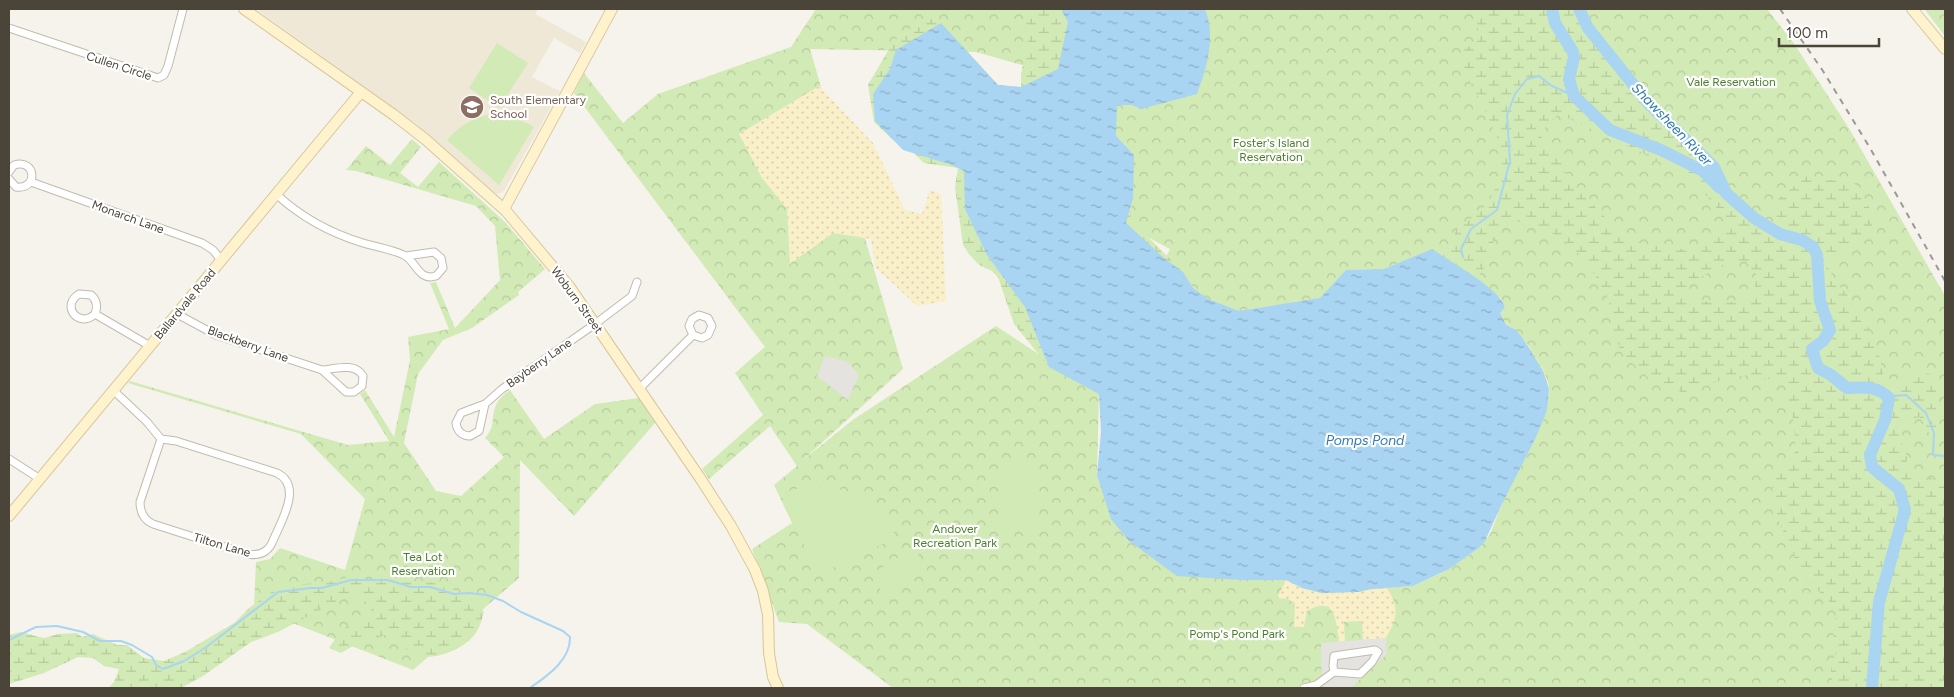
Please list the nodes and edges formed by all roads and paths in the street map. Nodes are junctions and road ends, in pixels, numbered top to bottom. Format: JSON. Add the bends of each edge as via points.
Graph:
{"nodes":[{"id":1,"x":183,"y":9,"type":"edge"},
{"id":2,"x":244,"y":9,"type":"edge"},
{"id":3,"x":612,"y":9,"type":"edge"},
{"id":4,"x":1912,"y":9,"type":"edge"},
{"id":5,"x":9,"y":28,"type":"edge"},
{"id":6,"x":1945,"y":49,"type":"edge"},
{"id":7,"x":361,"y":92,"type":"junction"},
{"id":8,"x":9,"y":172,"type":"edge"},
{"id":9,"x":9,"y":180,"type":"edge"},
{"id":10,"x":31,"y":182,"type":"junction"},
{"id":11,"x":276,"y":194,"type":"junction"},
{"id":12,"x":504,"y":209,"type":"junction"},
{"id":13,"x":406,"y":256,"type":"junction"},
{"id":14,"x":221,"y":260,"type":"junction"},
{"id":15,"x":637,"y":282,"type":"dead end"},
{"id":16,"x":95,"y":314,"type":"dead end"},
{"id":17,"x":177,"y":314,"type":"junction"},
{"id":18,"x":595,"y":324,"type":"junction"},
{"id":19,"x":693,"y":335,"type":"dead end"},
{"id":20,"x":150,"y":346,"type":"junction"},
{"id":21,"x":322,"y":370,"type":"junction"},
{"id":22,"x":640,"y":388,"type":"junction"},
{"id":23,"x":113,"y":390,"type":"junction"},
{"id":24,"x":486,"y":404,"type":"junction"},
{"id":25,"x":161,"y":440,"type":"junction"},
{"id":26,"x":9,"y":458,"type":"edge"},
{"id":27,"x":40,"y":479,"type":"junction"},
{"id":28,"x":9,"y":516,"type":"edge"},
{"id":29,"x":1334,"y":672,"type":"junction"},
{"id":30,"x":778,"y":688,"type":"edge"},
{"id":31,"x":1304,"y":688,"type":"edge"}],
"edges":[{"from":1,"to":5,"type":"street","name":"Cullen Circle","via":[[166,71],[158,78]]},
{"from":2,"to":7,"type":"street","name":"Woburn Street"},
{"from":3,"to":12,"type":"street"},
{"from":4,"to":6,"type":"street"},
{"from":7,"to":11,"type":"street","name":"Ballardvale Road"},
{"from":7,"to":12,"type":"street","name":"Woburn Street","via":[[425,139]]},
{"from":8,"to":10,"type":"street","via":[[14,165],[26,165],[31,170]]},
{"from":9,"to":10,"type":"street","name":"Monarch Lane","via":[[20,188]]},
{"from":10,"to":14,"type":"street","name":"Monarch Lane","via":[[202,244]]},
{"from":11,"to":13,"type":"street","via":[[297,213],[326,229]]},
{"from":11,"to":14,"type":"street","name":"Ballardvale Road"},
{"from":12,"to":18,"type":"street","name":"Woburn Street"},
{"from":13,"to":13,"type":"street","via":[[426,276],[436,276],[443,268],[441,258],[434,252]]},
{"from":14,"to":17,"type":"street","name":"Ballardvale Road"},
{"from":15,"to":18,"type":"street","name":"Bayberry Lane","via":[[632,296]]},
{"from":16,"to":20,"type":"street"},
{"from":17,"to":20,"type":"street","name":"Ballardvale Road"},
{"from":17,"to":21,"type":"street","name":"Blackberry Lane","via":[[216,334]]},
{"from":18,"to":22,"type":"street","name":"Woburn Street"},
{"from":18,"to":24,"type":"street","name":"Bayberry Lane","via":[[502,389]]},
{"from":19,"to":22,"type":"street"},
{"from":20,"to":23,"type":"street","name":"Ballardvale Road"},
{"from":21,"to":21,"type":"street","name":"Blackberry Lane","via":[[346,392],[354,392],[362,386],[362,374],[354,368]]},
{"from":22,"to":30,"type":"street","name":"Woburn Street","via":[[731,526],[755,570],[768,615],[769,654]]},
{"from":23,"to":25,"type":"street"},
{"from":23,"to":27,"type":"street","name":"Ballardvale Road"},
{"from":24,"to":24,"type":"street","name":"Bayberry Lane","via":[[459,415],[456,425],[461,434],[470,436],[479,431]]},
{"from":25,"to":25,"type":"street","name":"Tilton Lane","via":[[176,441],[284,477],[289,484],[290,496],[268,550],[256,555],[247,554],[146,519],[140,502]]},
{"from":26,"to":27,"type":"street"},
{"from":27,"to":28,"type":"street","name":"Ballardvale Road"},
{"from":29,"to":29,"type":"street","via":[[1334,656],[1378,652],[1360,674]]},
{"from":29,"to":31,"type":"street","via":[[1316,686]]}]}
